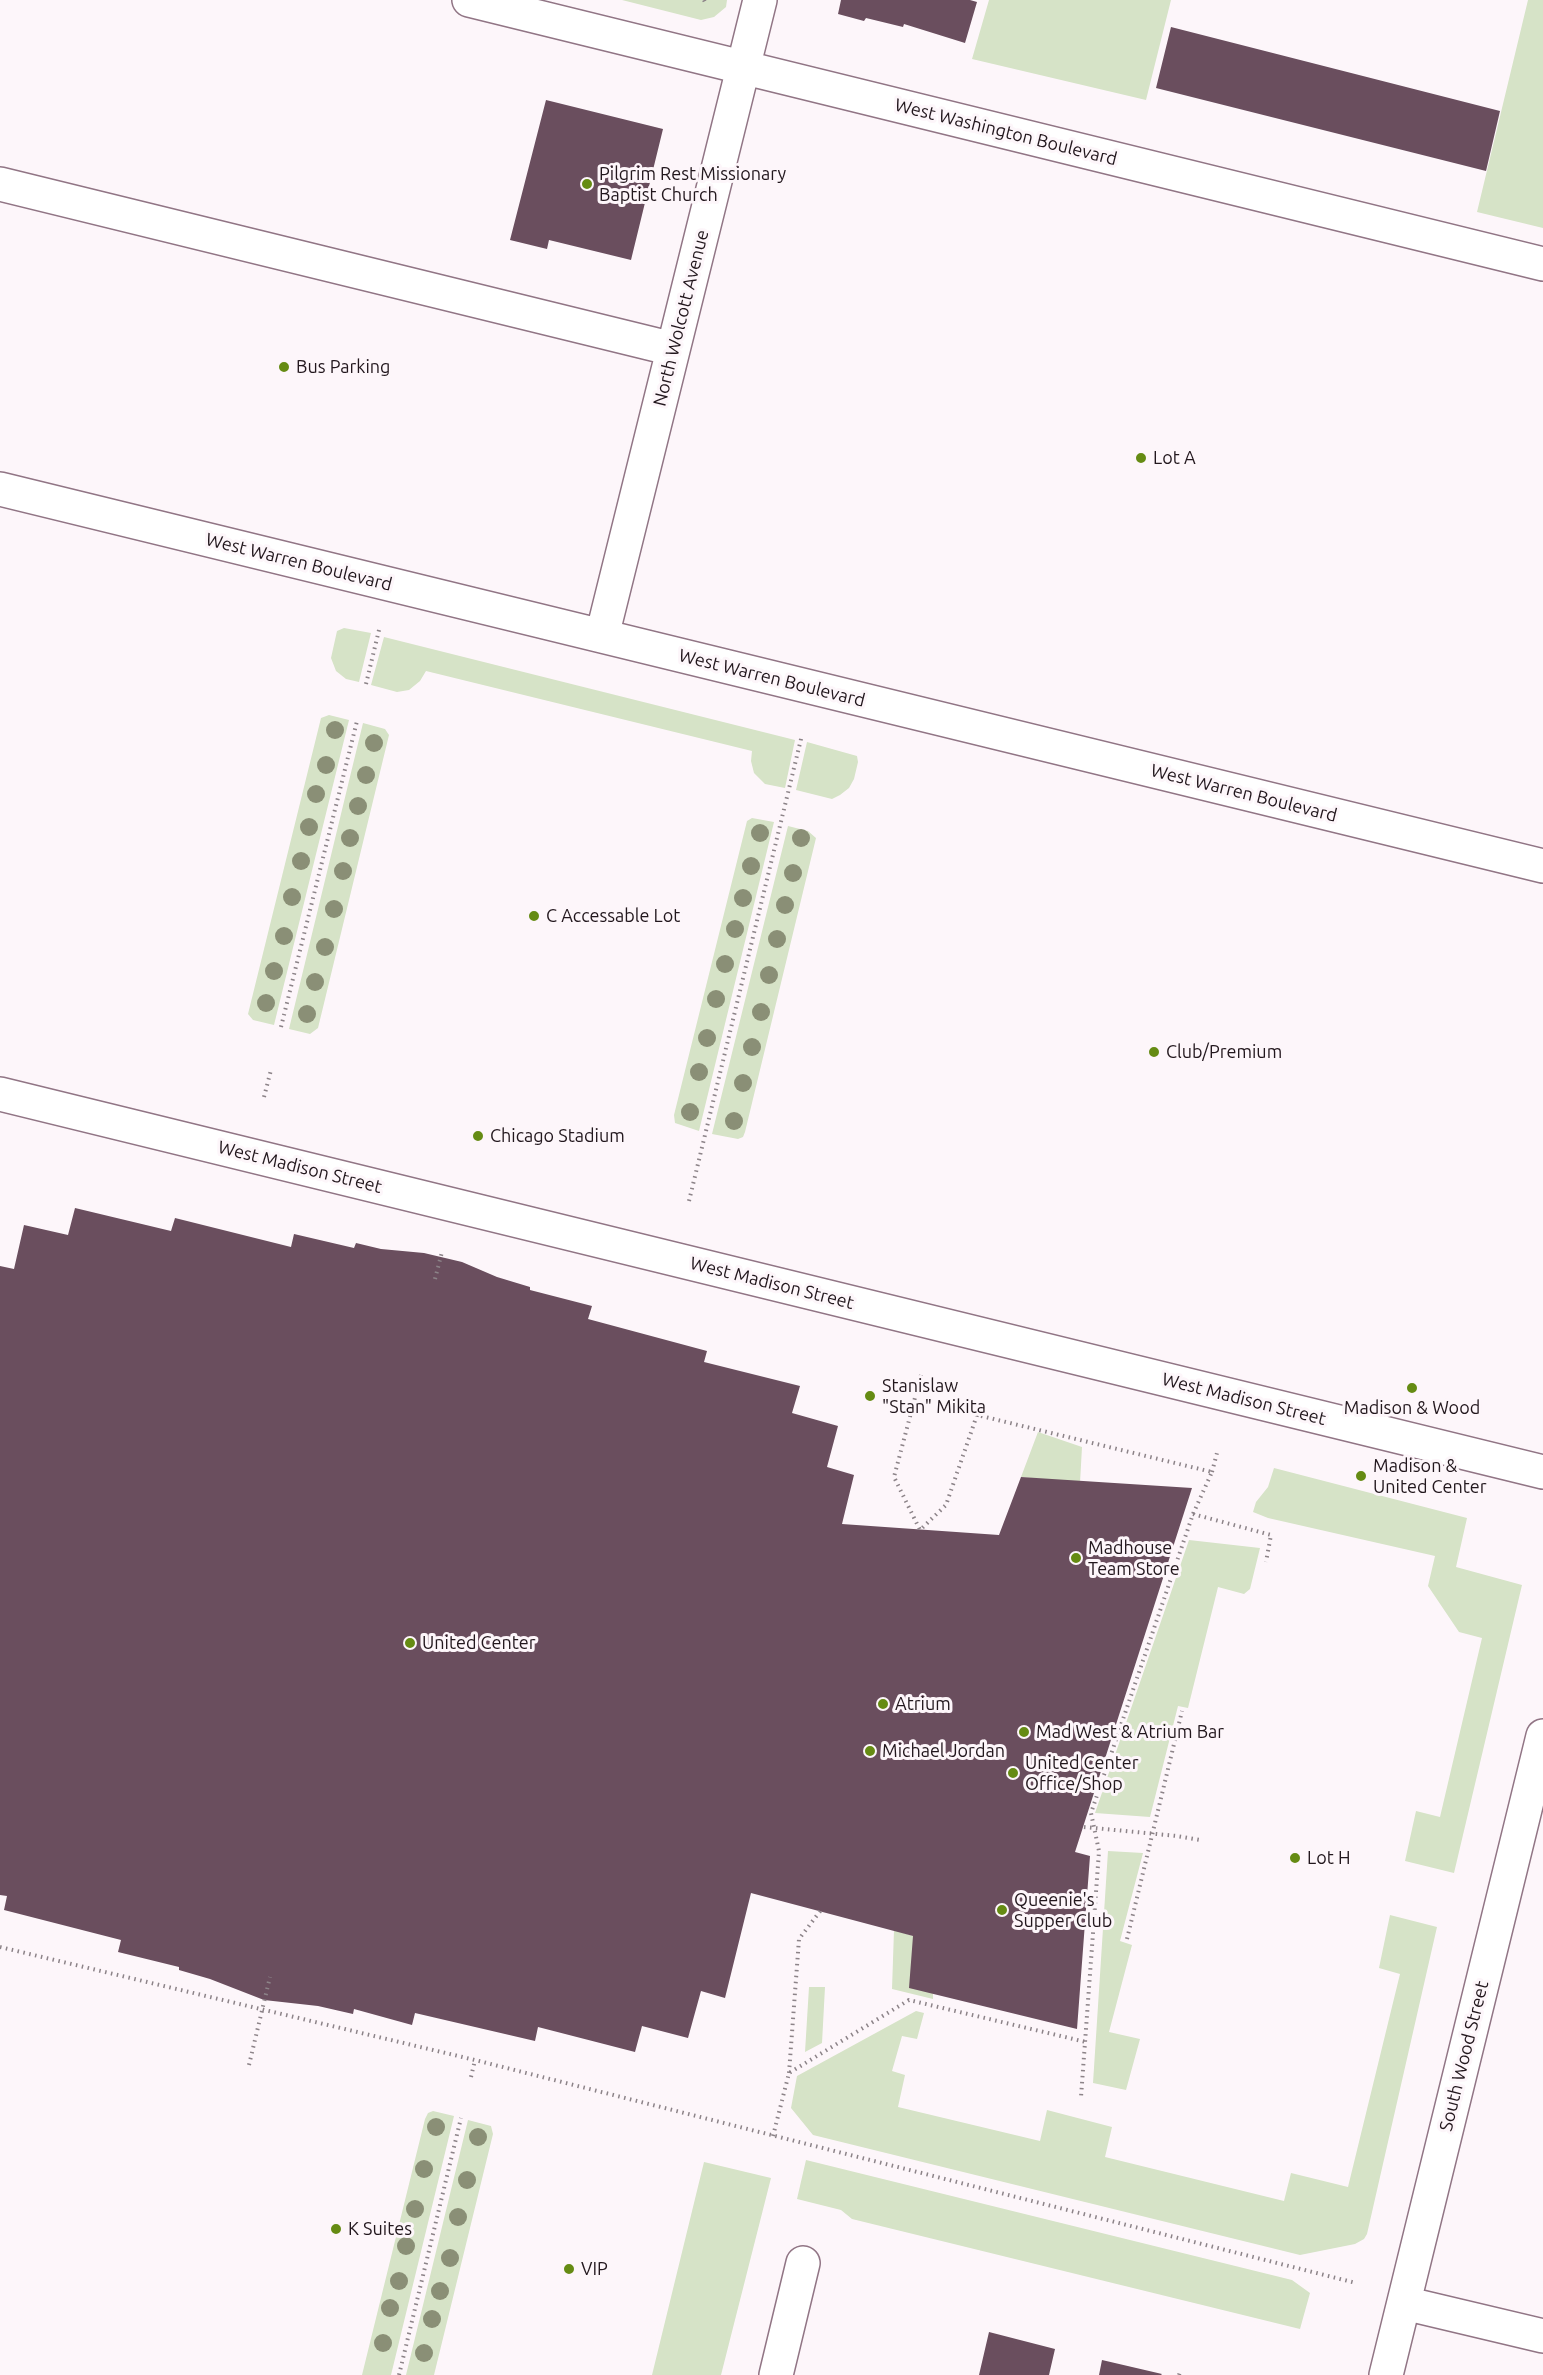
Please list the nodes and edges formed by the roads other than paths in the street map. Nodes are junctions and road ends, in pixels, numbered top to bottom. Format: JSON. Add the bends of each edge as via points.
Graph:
{"nodes":[{"id":1,"x":469,"y":0,"type":"edge"},
{"id":2,"x":760,"y":0,"type":"edge"},
{"id":3,"x":743,"y":67,"type":"junction"},
{"id":4,"x":0,"y":184,"type":"edge"},
{"id":5,"x":1543,"y":264,"type":"edge"},
{"id":6,"x":673,"y":349,"type":"junction"},
{"id":7,"x":0,"y":489,"type":"edge"},
{"id":8,"x":602,"y":636,"type":"junction"},
{"id":9,"x":1543,"y":866,"type":"edge"},
{"id":10,"x":0,"y":1094,"type":"edge"},
{"id":11,"x":1543,"y":1472,"type":"edge"},
{"id":12,"x":1543,"y":1736,"type":"edge"},
{"id":13,"x":803,"y":2263,"type":"dead end"},
{"id":14,"x":1404,"y":2302,"type":"junction"},
{"id":15,"x":1543,"y":2336,"type":"edge"},
{"id":16,"x":776,"y":2375,"type":"edge"},
{"id":17,"x":1386,"y":2375,"type":"edge"}],
"edges":[{"from":1,"to":3,"type":"street","name":"West Washington Boulevard"},
{"from":2,"to":3,"type":"street","name":"North Wolcott Avenue"},
{"from":3,"to":5,"type":"street","name":"West Washington Boulevard"},
{"from":3,"to":6,"type":"street","name":"North Wolcott Avenue"},
{"from":4,"to":6,"type":"street"},
{"from":6,"to":8,"type":"street","name":"North Wolcott Avenue"},
{"from":7,"to":8,"type":"street","name":"West Warren Boulevard"},
{"from":8,"to":9,"type":"street","name":"West Warren Boulevard"},
{"from":10,"to":11,"type":"street","name":"West Madison Street"},
{"from":12,"to":14,"type":"street","name":"South Wood Street"},
{"from":13,"to":16,"type":"street"},
{"from":14,"to":15,"type":"street"},
{"from":14,"to":17,"type":"street","name":"South Wood Street"}]}
